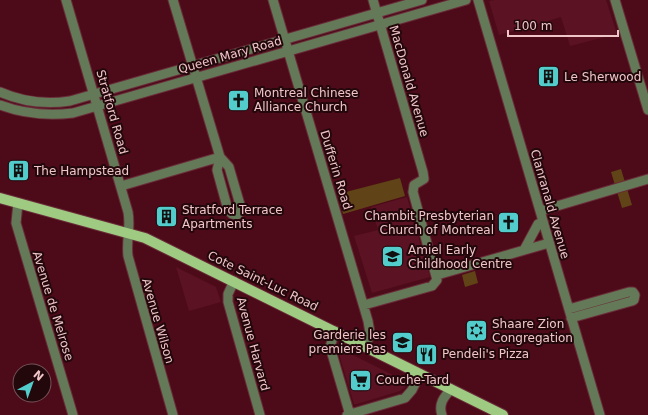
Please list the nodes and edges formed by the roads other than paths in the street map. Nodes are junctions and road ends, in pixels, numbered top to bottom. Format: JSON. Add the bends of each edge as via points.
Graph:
{"nodes":[{"id":1,"x":66,"y":0,"type":"edge"},
{"id":2,"x":174,"y":0,"type":"edge"},
{"id":3,"x":273,"y":0,"type":"edge"},
{"id":4,"x":373,"y":0,"type":"edge"},
{"id":5,"x":422,"y":0,"type":"edge"},
{"id":6,"x":466,"y":0,"type":"edge"},
{"id":7,"x":478,"y":0,"type":"edge"},
{"id":8,"x":615,"y":0,"type":"edge"},
{"id":9,"x":376,"y":13,"type":"junction"},
{"id":10,"x":380,"y":25,"type":"junction"},
{"id":11,"x":285,"y":38,"type":"junction"},
{"id":12,"x":288,"y":51,"type":"junction"},
{"id":13,"x":193,"y":65,"type":"junction"},
{"id":14,"x":196,"y":77,"type":"junction"},
{"id":15,"x":0,"y":92,"type":"edge"},
{"id":16,"x":94,"y":95,"type":"junction"},
{"id":17,"x":0,"y":105,"type":"edge"},
{"id":18,"x":98,"y":106,"type":"junction"},
{"id":19,"x":648,"y":110,"type":"edge"},
{"id":20,"x":220,"y":157,"type":"junction"},
{"id":21,"x":648,"y":179,"type":"edge"},
{"id":22,"x":121,"y":186,"type":"junction"},
{"id":23,"x":0,"y":198,"type":"edge"},
{"id":24,"x":18,"y":203,"type":"junction"},
{"id":25,"x":540,"y":211,"type":"junction"},
{"id":26,"x":543,"y":222,"type":"junction"},
{"id":27,"x":129,"y":232,"type":"junction"},
{"id":28,"x":549,"y":243,"type":"junction"},
{"id":29,"x":524,"y":250,"type":"junction"},
{"id":30,"x":436,"y":275,"type":"junction"},
{"id":31,"x":234,"y":281,"type":"junction"},
{"id":32,"x":364,"y":305,"type":"junction"},
{"id":33,"x":569,"y":309,"type":"junction"},
{"id":34,"x":571,"y":318,"type":"junction"},
{"id":35,"x":335,"y":331,"type":"junction"},
{"id":36,"x":366,"y":346,"type":"junction"},
{"id":37,"x":420,"y":374,"type":"junction"},
{"id":38,"x":451,"y":389,"type":"junction"},
{"id":39,"x":73,"y":415,"type":"edge"},
{"id":40,"x":173,"y":415,"type":"edge"},
{"id":41,"x":260,"y":415,"type":"edge"},
{"id":42,"x":349,"y":415,"type":"edge"},
{"id":43,"x":442,"y":415,"type":"edge"},
{"id":44,"x":503,"y":415,"type":"edge"},
{"id":45,"x":600,"y":415,"type":"edge"}],
"edges":[{"from":1,"to":16,"type":"street","name":"Stratford Road"},
{"from":2,"to":13,"type":"street"},
{"from":3,"to":11,"type":"street","name":"Dufferin Road"},
{"from":4,"to":9,"type":"street","name":"MacDonald Avenue"},
{"from":5,"to":9,"type":"street","name":"Queen Mary Road"},
{"from":6,"to":10,"type":"street","name":"Queen Mary Road"},
{"from":7,"to":25,"type":"street","name":"Clanranald Avenue"},
{"from":8,"to":19,"type":"street"},
{"from":9,"to":10,"type":"street","name":"MacDonald Avenue"},
{"from":9,"to":11,"type":"street","name":"Queen Mary Road"},
{"from":10,"to":12,"type":"street","name":"Queen Mary Road"},
{"from":10,"to":30,"type":"street","name":"MacDonald Avenue","via":[[422,169],[424,178],[414,185],[413,192]]},
{"from":11,"to":12,"type":"street","name":"Dufferin Road"},
{"from":11,"to":13,"type":"street","name":"Queen Mary Road"},
{"from":12,"to":14,"type":"street","name":"Queen Mary Road"},
{"from":12,"to":32,"type":"street","name":"Dufferin Road"},
{"from":13,"to":14,"type":"street"},
{"from":13,"to":16,"type":"street","name":"Queen Mary Road"},
{"from":14,"to":18,"type":"street","name":"Queen Mary Road"},
{"from":14,"to":20,"type":"street"},
{"from":15,"to":16,"type":"street","name":"Queen Mary Road","via":[[20,100],[44,103],[65,102]]},
{"from":16,"to":18,"type":"street","name":"Stratford Road"},
{"from":17,"to":18,"type":"street","name":"Queen Mary Road","via":[[23,112],[54,115]]},
{"from":18,"to":22,"type":"street","name":"Stratford Road"},
{"from":20,"to":20,"type":"street","via":[[217,170],[228,208],[232,214],[237,214],[241,208],[230,170]]},
{"from":20,"to":22,"type":"street"},
{"from":21,"to":25,"type":"street"},
{"from":22,"to":27,"type":"street","name":"Stratford Road","via":[[129,217]]},
{"from":23,"to":24,"type":"main road","name":"Cote Saint-Luc Road"},
{"from":24,"to":27,"type":"main road","name":"Cote Saint-Luc Road"},
{"from":24,"to":39,"type":"street","name":"Avenue de Melrose","via":[[16,223]]},
{"from":25,"to":26,"type":"street","name":"Clanranald Avenue"},
{"from":26,"to":28,"type":"street","name":"Clanranald Avenue"},
{"from":26,"to":29,"type":"street","via":[[538,224]]},
{"from":27,"to":31,"type":"main road","name":"Cote Saint-Luc Road","via":[[151,240]]},
{"from":27,"to":40,"type":"street","name":"Avenue Wilson","via":[[128,259]]},
{"from":28,"to":29,"type":"street"},
{"from":28,"to":33,"type":"street","name":"Clanranald Avenue"},
{"from":29,"to":30,"type":"street"},
{"from":30,"to":32,"type":"street","via":[[436,282],[432,286]]},
{"from":31,"to":35,"type":"main road","name":"Cote Saint-Luc Road"},
{"from":31,"to":41,"type":"street","name":"Avenue Harvard","via":[[228,294],[228,302]]},
{"from":32,"to":36,"type":"street","name":"Dufferin Road","via":[[370,330]]},
{"from":33,"to":34,"type":"street","name":"Clanranald Avenue"},
{"from":33,"to":34,"type":"street","via":[[629,292],[635,295],[632,301]]},
{"from":34,"to":45,"type":"street","name":"Clanranald Avenue"},
{"from":35,"to":36,"type":"main road","name":"Cote Saint-Luc Road"},
{"from":35,"to":42,"type":"street","via":[[330,347]]},
{"from":36,"to":37,"type":"main road","name":"Cote Saint-Luc Road"},
{"from":37,"to":38,"type":"main road","name":"Cote Saint-Luc Road"},
{"from":37,"to":42,"type":"street","via":[[407,397]]},
{"from":38,"to":43,"type":"street","via":[[442,400]]},
{"from":38,"to":44,"type":"main road","name":"Cote Saint-Luc Road"}]}
